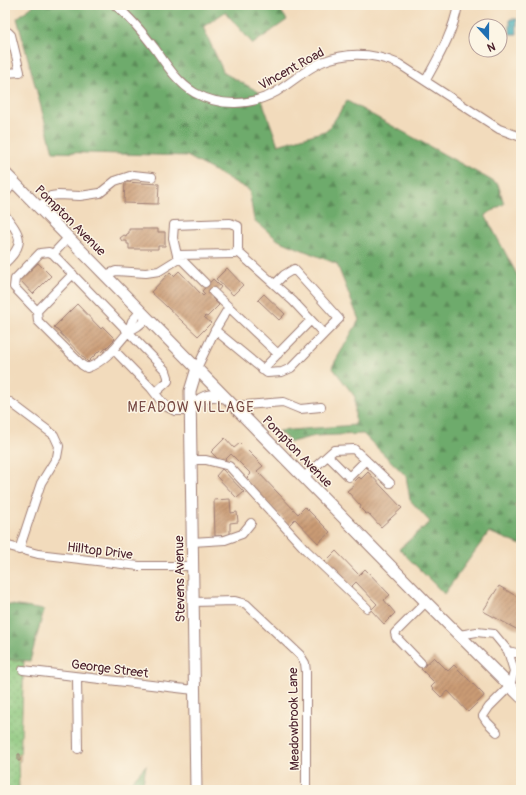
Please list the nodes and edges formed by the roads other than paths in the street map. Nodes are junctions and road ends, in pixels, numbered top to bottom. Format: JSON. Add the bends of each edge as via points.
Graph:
{"nodes":[{"id":1,"x":115,"y":5,"type":"edge"},
{"id":2,"x":458,"y":5,"type":"edge"},
{"id":3,"x":5,"y":33,"type":"edge"},
{"id":4,"x":5,"y":73,"type":"edge"},
{"id":5,"x":426,"y":80,"type":"junction"},
{"id":6,"x":521,"y":137,"type":"edge"},
{"id":7,"x":5,"y":173,"type":"edge"},
{"id":8,"x":152,"y":177,"type":"dead end"},
{"id":9,"x":14,"y":182,"type":"junction"},
{"id":10,"x":5,"y":194,"type":"edge"},
{"id":11,"x":39,"y":207,"type":"junction"},
{"id":12,"x":5,"y":215,"type":"edge"},
{"id":13,"x":69,"y":237,"type":"junction"},
{"id":14,"x":237,"y":251,"type":"junction"},
{"id":15,"x":53,"y":254,"type":"junction"},
{"id":16,"x":178,"y":256,"type":"junction"},
{"id":17,"x":5,"y":263,"type":"edge"},
{"id":18,"x":73,"y":274,"type":"junction"},
{"id":19,"x":105,"y":275,"type":"junction"},
{"id":20,"x":205,"y":283,"type":"dead end"},
{"id":21,"x":275,"y":284,"type":"junction"},
{"id":22,"x":214,"y":292,"type":"dead end"},
{"id":23,"x":229,"y":307,"type":"junction"},
{"id":24,"x":37,"y":311,"type":"junction"},
{"id":25,"x":144,"y":314,"type":"junction"},
{"id":26,"x":311,"y":320,"type":"junction"},
{"id":27,"x":215,"y":330,"type":"junction"},
{"id":28,"x":128,"y":332,"type":"junction"},
{"id":29,"x":324,"y":334,"type":"junction"},
{"id":30,"x":111,"y":351,"type":"junction"},
{"id":31,"x":278,"y":354,"type":"junction"},
{"id":32,"x":196,"y":368,"type":"junction"},
{"id":33,"x":262,"y":370,"type":"junction"},
{"id":34,"x":155,"y":394,"type":"junction"},
{"id":35,"x":10,"y":402,"type":"dead end"},
{"id":36,"x":230,"y":402,"type":"junction"},
{"id":37,"x":321,"y":407,"type":"dead end"},
{"id":38,"x":190,"y":411,"type":"junction"},
{"id":39,"x":328,"y":456,"type":"junction"},
{"id":40,"x":191,"y":460,"type":"junction"},
{"id":41,"x":366,"y":460,"type":"junction"},
{"id":42,"x":304,"y":477,"type":"junction"},
{"id":43,"x":390,"y":483,"type":"dead end"},
{"id":44,"x":251,"y":523,"type":"dead end"},
{"id":45,"x":192,"y":542,"type":"junction"},
{"id":46,"x":5,"y":545,"type":"edge"},
{"id":47,"x":18,"y":550,"type":"junction"},
{"id":48,"x":193,"y":566,"type":"junction"},
{"id":49,"x":193,"y":602,"type":"junction"},
{"id":50,"x":426,"y":602,"type":"junction"},
{"id":51,"x":367,"y":608,"type":"dead end"},
{"id":52,"x":459,"y":635,"type":"junction"},
{"id":53,"x":508,"y":651,"type":"junction"},
{"id":54,"x":521,"y":654,"type":"edge"},
{"id":55,"x":421,"y":663,"type":"dead end"},
{"id":56,"x":24,"y":670,"type":"dead end"},
{"id":57,"x":76,"y":676,"type":"junction"},
{"id":58,"x":510,"y":686,"type":"junction"},
{"id":59,"x":194,"y":690,"type":"junction"},
{"id":60,"x":521,"y":697,"type":"edge"},
{"id":61,"x":497,"y":732,"type":"dead end"},
{"id":62,"x":78,"y":749,"type":"dead end"},
{"id":63,"x":196,"y":790,"type":"edge"},
{"id":64,"x":306,"y":790,"type":"edge"}],
"edges":[{"from":1,"to":5,"type":"street","name":"Vincent Road","via":[[137,27],[181,82],[202,96],[218,102],[245,103],[262,99],[318,64],[351,55],[371,55],[390,60]]},
{"from":2,"to":5,"type":"street","via":[[446,42]]},
{"from":3,"to":4,"type":"street","via":[[11,35],[20,72]]},
{"from":5,"to":6,"type":"street","name":"Vincent Road","via":[[499,129]]},
{"from":7,"to":9,"type":"main road","name":"Pompton Avenue"},
{"from":8,"to":11,"type":"street","via":[[133,175],[115,181],[100,193],[51,196]]},
{"from":9,"to":10,"type":"street"},
{"from":9,"to":11,"type":"main road","name":"Pompton Avenue"},
{"from":11,"to":13,"type":"main road","name":"Pompton Avenue"},
{"from":12,"to":17,"type":"street","via":[[15,229],[19,241],[16,253]]},
{"from":13,"to":15,"type":"street"},
{"from":13,"to":19,"type":"main road","name":"Pompton Avenue"},
{"from":14,"to":16,"type":"street","via":[[235,254]]},
{"from":14,"to":16,"type":"street","via":[[238,226],[230,223],[174,225],[173,238]]},
{"from":14,"to":21,"type":"street"},
{"from":15,"to":18,"type":"street"},
{"from":15,"to":24,"type":"street","via":[[40,253],[14,282],[14,287]]},
{"from":16,"to":19,"type":"street","via":[[159,271],[146,273],[116,270]]},
{"from":16,"to":20,"type":"street"},
{"from":18,"to":24,"type":"street"},
{"from":18,"to":28,"type":"street"},
{"from":19,"to":25,"type":"main road","name":"Pompton Avenue"},
{"from":21,"to":26,"type":"street"},
{"from":21,"to":29,"type":"street","via":[[294,269],[339,319]]},
{"from":22,"to":23,"type":"street"},
{"from":23,"to":27,"type":"street"},
{"from":23,"to":31,"type":"street"},
{"from":24,"to":30,"type":"street","via":[[38,321],[87,368]]},
{"from":25,"to":28,"type":"street","via":[[132,321]]},
{"from":25,"to":32,"type":"main road","name":"Pompton Avenue"},
{"from":26,"to":29,"type":"street"},
{"from":26,"to":31,"type":"street"},
{"from":27,"to":32,"type":"street"},
{"from":27,"to":33,"type":"street"},
{"from":28,"to":30,"type":"street"},
{"from":28,"to":34,"type":"street","via":[[166,371],[168,380]]},
{"from":29,"to":33,"type":"street","via":[[291,368],[267,374]]},
{"from":30,"to":34,"type":"street"},
{"from":31,"to":33,"type":"street"},
{"from":32,"to":36,"type":"main road","name":"Pompton Avenue"},
{"from":32,"to":38,"type":"main road","name":"Stevens Avenue","via":[[190,391]]},
{"from":34,"to":38,"type":"street","via":[[175,411]]},
{"from":35,"to":47,"type":"street","via":[[54,435],[59,446],[57,457],[41,483]]},
{"from":36,"to":37,"type":"street","via":[[283,402],[300,409]]},
{"from":36,"to":38,"type":"main road","via":[[217,395],[204,397]]},
{"from":36,"to":42,"type":"main road","name":"Pompton Avenue"},
{"from":38,"to":40,"type":"main road","name":"Stevens Avenue"},
{"from":39,"to":41,"type":"street","via":[[334,450],[354,449]]},
{"from":39,"to":41,"type":"street","via":[[349,477]]},
{"from":39,"to":42,"type":"street"},
{"from":40,"to":45,"type":"main road","name":"Stevens Avenue"},
{"from":40,"to":51,"type":"street","via":[[206,460],[229,466],[306,550]]},
{"from":41,"to":43,"type":"street"},
{"from":42,"to":50,"type":"main road","name":"Pompton Avenue"},
{"from":44,"to":45,"type":"street","via":[[242,534],[225,540]]},
{"from":45,"to":48,"type":"main road","name":"Stevens Avenue"},
{"from":46,"to":47,"type":"street","name":"Hilltop Drive"},
{"from":47,"to":48,"type":"street","name":"Hilltop Drive","via":[[139,566]]},
{"from":48,"to":49,"type":"main road","name":"Stevens Avenue"},
{"from":49,"to":59,"type":"main road","name":"Stevens Avenue"},
{"from":49,"to":64,"type":"street","name":"Meadowbrook Lane","via":[[235,601],[246,604],[302,659],[306,672]]},
{"from":50,"to":52,"type":"main road","name":"Pompton Avenue"},
{"from":50,"to":55,"type":"street","via":[[395,633]]},
{"from":52,"to":53,"type":"street","via":[[477,632],[494,634]]},
{"from":52,"to":58,"type":"main road","name":"Pompton Avenue"},
{"from":53,"to":54,"type":"street"},
{"from":53,"to":58,"type":"street","via":[[514,670]]},
{"from":56,"to":57,"type":"street","name":"George Street"},
{"from":57,"to":59,"type":"street","name":"George Street"},
{"from":57,"to":62,"type":"street"},
{"from":58,"to":60,"type":"main road","name":"Pompton Avenue"},
{"from":58,"to":61,"type":"street","via":[[489,707],[484,716]]},
{"from":59,"to":63,"type":"main road","name":"Stevens Avenue"}]}
